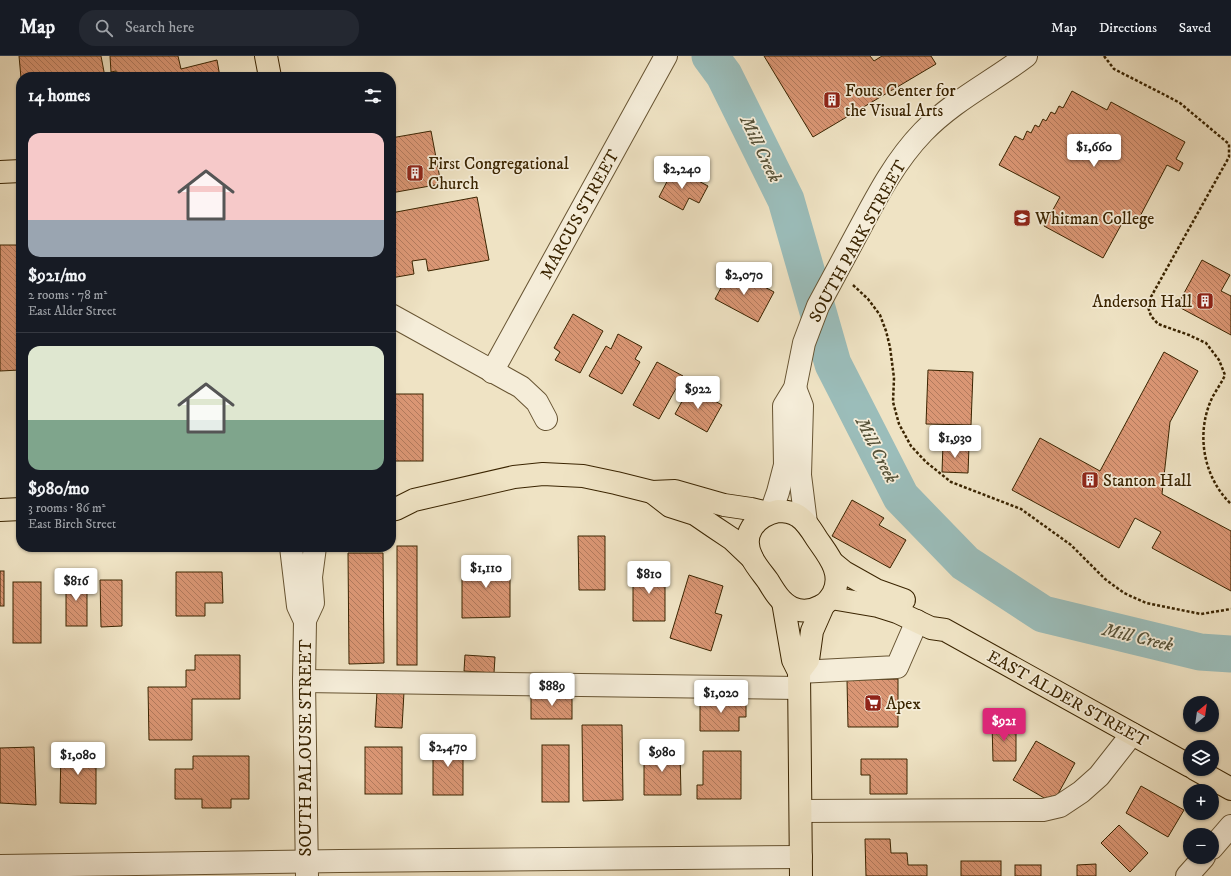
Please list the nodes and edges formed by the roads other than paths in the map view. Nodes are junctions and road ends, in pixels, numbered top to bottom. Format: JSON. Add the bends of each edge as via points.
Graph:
{"nodes":[{"id":1,"x":266,"y":56,"type":"edge"},
{"id":2,"x":666,"y":56,"type":"edge"},
{"id":3,"x":1026,"y":56,"type":"edge"},
{"id":4,"x":269,"y":72,"type":"edge"},
{"id":5,"x":0,"y":172,"type":"edge"},
{"id":6,"x":16,"y":172,"type":"edge"},
{"id":7,"x":396,"y":318,"type":"edge"},
{"id":8,"x":492,"y":372,"type":"junction"},
{"id":9,"x":795,"y":388,"type":"junction"},
{"id":10,"x":546,"y":419,"type":"dead end"},
{"id":11,"x":652,"y":492,"type":"junction"},
{"id":12,"x":396,"y":494,"type":"edge"},
{"id":13,"x":414,"y":500,"type":"junction"},
{"id":14,"x":16,"y":509,"type":"edge"},
{"id":15,"x":396,"y":509,"type":"edge"},
{"id":16,"x":0,"y":510,"type":"edge"},
{"id":17,"x":769,"y":513,"type":"junction"},
{"id":18,"x":806,"y":523,"type":"junction"},
{"id":19,"x":291,"y":552,"type":"edge"},
{"id":20,"x":314,"y":552,"type":"edge"},
{"id":21,"x":752,"y":558,"type":"junction"},
{"id":22,"x":833,"y":563,"type":"junction"},
{"id":23,"x":783,"y":602,"type":"junction"},
{"id":24,"x":827,"y":602,"type":"junction"},
{"id":25,"x":305,"y":621,"type":"junction"},
{"id":26,"x":917,"y":621,"type":"junction"},
{"id":27,"x":946,"y":630,"type":"junction"},
{"id":28,"x":799,"y":680,"type":"junction"},
{"id":29,"x":304,"y":681,"type":"junction"},
{"id":30,"x":1132,"y":734,"type":"junction"},
{"id":31,"x":1183,"y":762,"type":"edge"},
{"id":32,"x":1208,"y":776,"type":"edge"},
{"id":33,"x":1231,"y":789,"type":"edge"},
{"id":34,"x":800,"y":811,"type":"junction"},
{"id":35,"x":1231,"y":826,"type":"edge"},
{"id":36,"x":1219,"y":840,"type":"edge"},
{"id":37,"x":1198,"y":864,"type":"edge"},
{"id":38,"x":0,"y":866,"type":"edge"},
{"id":39,"x":801,"y":867,"type":"edge"},
{"id":40,"x":306,"y":869,"type":"edge"},
{"id":41,"x":1187,"y":876,"type":"edge"}],
"edges":[{"from":1,"to":4,"type":"main road"},
{"from":2,"to":8,"type":"street","name":"MARCUS STREET"},
{"from":3,"to":9,"type":"street","name":"SOUTH PARK STREET","via":[[945,112],[923,132],[904,155],[880,191],[818,306],[804,343]]},
{"from":5,"to":6,"type":"main road"},
{"from":7,"to":8,"type":"street"},
{"from":8,"to":10,"type":"street","via":[[521,387],[536,402]]},
{"from":9,"to":17,"type":"street","name":"SOUTH PARK STREET","via":[[784,406],[784,465],[778,492]]},
{"from":9,"to":18,"type":"street","via":[[802,406],[800,475]]},
{"from":11,"to":13,"type":"main road","via":[[582,476],[543,474],[514,477]]},
{"from":11,"to":17,"type":"main road","via":[[675,491],[724,505]]},
{"from":11,"to":21,"type":"main road","via":[[670,506],[695,514],[732,539]]},
{"from":12,"to":13,"type":"main road"},
{"from":13,"to":15,"type":"main road"},
{"from":14,"to":16,"type":"main road"},
{"from":17,"to":18,"type":"main road","via":[[789,512]]},
{"from":17,"to":21,"type":"main road","via":[[759,519],[752,528],[749,538]]},
{"from":18,"to":22,"type":"main road"},
{"from":19,"to":25,"type":"street","name":"SOUTH PALOUSE STREET","via":[[298,606]]},
{"from":20,"to":25,"type":"street","name":"SOUTH PALOUSE STREET","via":[[311,577],[313,603]]},
{"from":21,"to":23,"type":"main road"},
{"from":22,"to":24,"type":"main road","via":[[836,568],[836,589]]},
{"from":22,"to":27,"type":"main road","name":"EAST ALDER STREET","via":[[876,590],[936,615]]},
{"from":23,"to":24,"type":"main road","via":[[803,611],[813,610]]},
{"from":23,"to":28,"type":"main road"},
{"from":24,"to":26,"type":"main road","name":"EAST ALDER STREET","via":[[878,606]]},
{"from":24,"to":28,"type":"main road","via":[[812,631],[808,660]]},
{"from":25,"to":29,"type":"street","name":"SOUTH PALOUSE STREET"},
{"from":26,"to":27,"type":"main road","name":"EAST ALDER STREET","via":[[931,628]]},
{"from":26,"to":28,"type":"street","via":[[897,667]]},
{"from":27,"to":30,"type":"main road","name":"EAST ALDER STREET"},
{"from":28,"to":29,"type":"street"},
{"from":28,"to":34,"type":"main road"},
{"from":29,"to":40,"type":"street","name":"SOUTH PALOUSE STREET"},
{"from":30,"to":31,"type":"main road","name":"EAST ALDER STREET"},
{"from":30,"to":34,"type":"street","via":[[1099,776],[1081,792],[1060,806],[1043,810]]},
{"from":32,"to":33,"type":"main road"},
{"from":34,"to":39,"type":"main road"},
{"from":35,"to":36,"type":"street"},
{"from":37,"to":41,"type":"street"},
{"from":38,"to":40,"type":"street"},
{"from":39,"to":40,"type":"street"}]}
